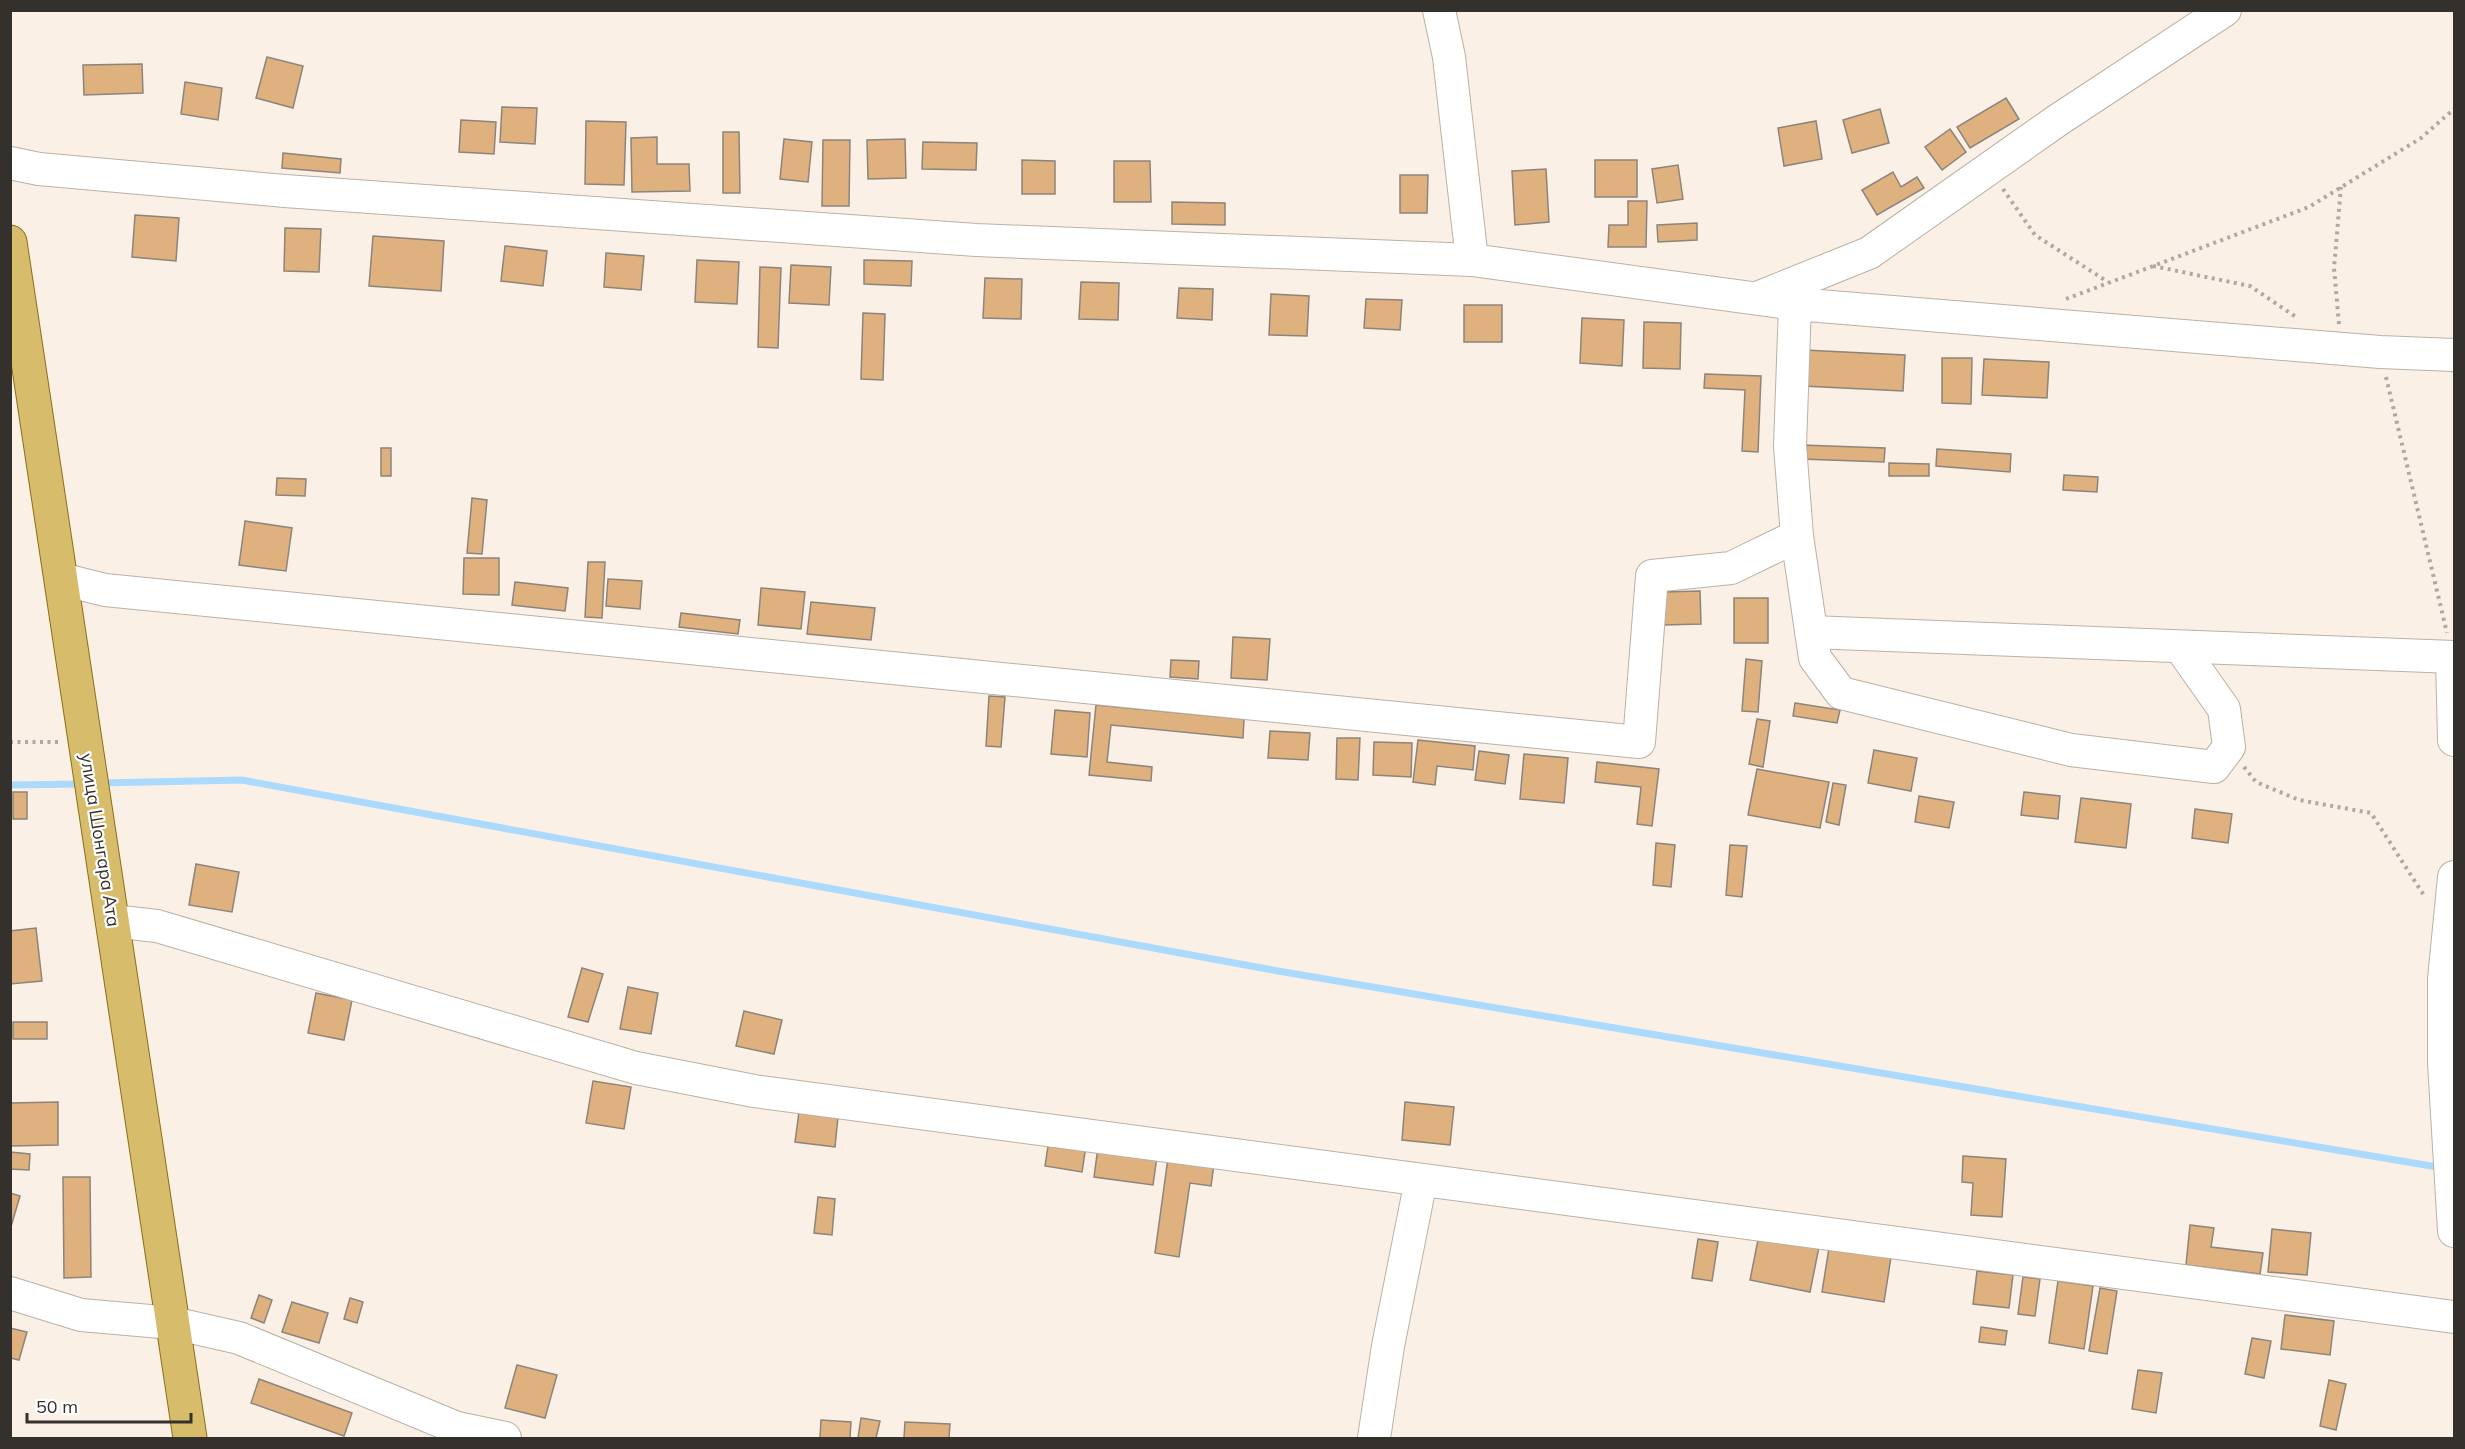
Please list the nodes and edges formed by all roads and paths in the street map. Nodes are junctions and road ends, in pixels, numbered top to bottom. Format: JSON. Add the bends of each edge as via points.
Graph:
{"nodes":[{"id":1,"x":1439,"y":10,"type":"edge"},
{"id":2,"x":2224,"y":10,"type":"edge"},
{"id":3,"x":2454,"y":109,"type":"edge"},
{"id":4,"x":10,"y":163,"type":"edge"},
{"id":5,"x":1988,"y":169,"type":"junction"},
{"id":6,"x":2341,"y":187,"type":"junction"},
{"id":7,"x":10,"y":242,"type":"edge"},
{"id":8,"x":1472,"y":260,"type":"junction"},
{"id":9,"x":2152,"y":266,"type":"junction"},
{"id":10,"x":2108,"y":282,"type":"junction"},
{"id":11,"x":1756,"y":298,"type":"junction"},
{"id":12,"x":2057,"y":302,"type":"dead end"},
{"id":13,"x":1795,"y":304,"type":"junction"},
{"id":14,"x":2305,"y":324,"type":"dead end"},
{"id":15,"x":2342,"y":349,"type":"junction"},
{"id":16,"x":2380,"y":352,"type":"junction"},
{"id":17,"x":2454,"y":355,"type":"edge"},
{"id":18,"x":1797,"y":536,"type":"junction"},
{"id":19,"x":61,"y":579,"type":"junction"},
{"id":20,"x":1811,"y":632,"type":"junction"},
{"id":21,"x":2181,"y":648,"type":"junction"},
{"id":22,"x":2453,"y":657,"type":"edge"},
{"id":23,"x":85,"y":741,"type":"junction"},
{"id":24,"x":2454,"y":741,"type":"edge"},
{"id":25,"x":10,"y":742,"type":"edge"},
{"id":26,"x":2229,"y":747,"type":"junction"},
{"id":27,"x":2454,"y":877,"type":"edge"},
{"id":28,"x":112,"y":921,"type":"junction"},
{"id":29,"x":2449,"y":934,"type":"junction"},
{"id":30,"x":1421,"y":1180,"type":"junction"},
{"id":31,"x":2454,"y":1231,"type":"edge"},
{"id":32,"x":10,"y":1293,"type":"edge"},
{"id":33,"x":2454,"y":1317,"type":"edge"},
{"id":34,"x":173,"y":1323,"type":"junction"},
{"id":35,"x":190,"y":1438,"type":"edge"},
{"id":36,"x":505,"y":1438,"type":"edge"},
{"id":37,"x":1374,"y":1438,"type":"edge"}],
"edges":[{"from":1,"to":8,"type":"street","via":[[1449,57]]},
{"from":2,"to":5,"type":"street"},
{"from":3,"to":6,"type":"path","via":[[2421,138]]},
{"from":4,"to":8,"type":"street","via":[[39,169],[285,191],[976,240]]},
{"from":5,"to":10,"type":"path","via":[[2035,235]]},
{"from":5,"to":11,"type":"street","via":[[1869,253]]},
{"from":6,"to":9,"type":"path","via":[[2309,207]]},
{"from":6,"to":15,"type":"path","via":[[2334,268]]},
{"from":7,"to":19,"type":"main road","name":"улица Шонгара Ата"},
{"from":8,"to":11,"type":"street"},
{"from":9,"to":10,"type":"path"},
{"from":9,"to":14,"type":"path","via":[[2250,286]]},
{"from":10,"to":12,"type":"path"},
{"from":11,"to":13,"type":"street"},
{"from":13,"to":15,"type":"street"},
{"from":13,"to":18,"type":"street","via":[[1790,446]]},
{"from":15,"to":16,"type":"street"},
{"from":16,"to":17,"type":"street"},
{"from":16,"to":22,"type":"path"},
{"from":18,"to":19,"type":"street","via":[[1731,568],[1652,576],[1639,742],[105,590]]},
{"from":18,"to":20,"type":"street"},
{"from":19,"to":23,"type":"main road","name":"улица Шонгара Ата"},
{"from":20,"to":21,"type":"street"},
{"from":20,"to":26,"type":"street","via":[[1815,658],[1841,693],[2071,750],[2214,767]]},
{"from":21,"to":22,"type":"street"},
{"from":21,"to":26,"type":"street","via":[[2224,709]]},
{"from":22,"to":24,"type":"street"},
{"from":23,"to":25,"type":"path"},
{"from":23,"to":28,"type":"main road","name":"улица Шонгара Ата"},
{"from":26,"to":29,"type":"path","via":[[2256,782],[2299,800],[2371,813]]},
{"from":27,"to":29,"type":"street"},
{"from":28,"to":30,"type":"street","via":[[157,926],[636,1068],[754,1091]]},
{"from":28,"to":34,"type":"main road","name":"улица Шонгара Ата"},
{"from":29,"to":31,"type":"street","via":[[2444,979],[2444,1063]]},
{"from":30,"to":33,"type":"street"},
{"from":30,"to":37,"type":"street"},
{"from":32,"to":34,"type":"street","via":[[81,1315]]},
{"from":34,"to":35,"type":"main road","name":"улица Шонгара Ата"},
{"from":34,"to":36,"type":"street","via":[[240,1338],[457,1428]]}]}
